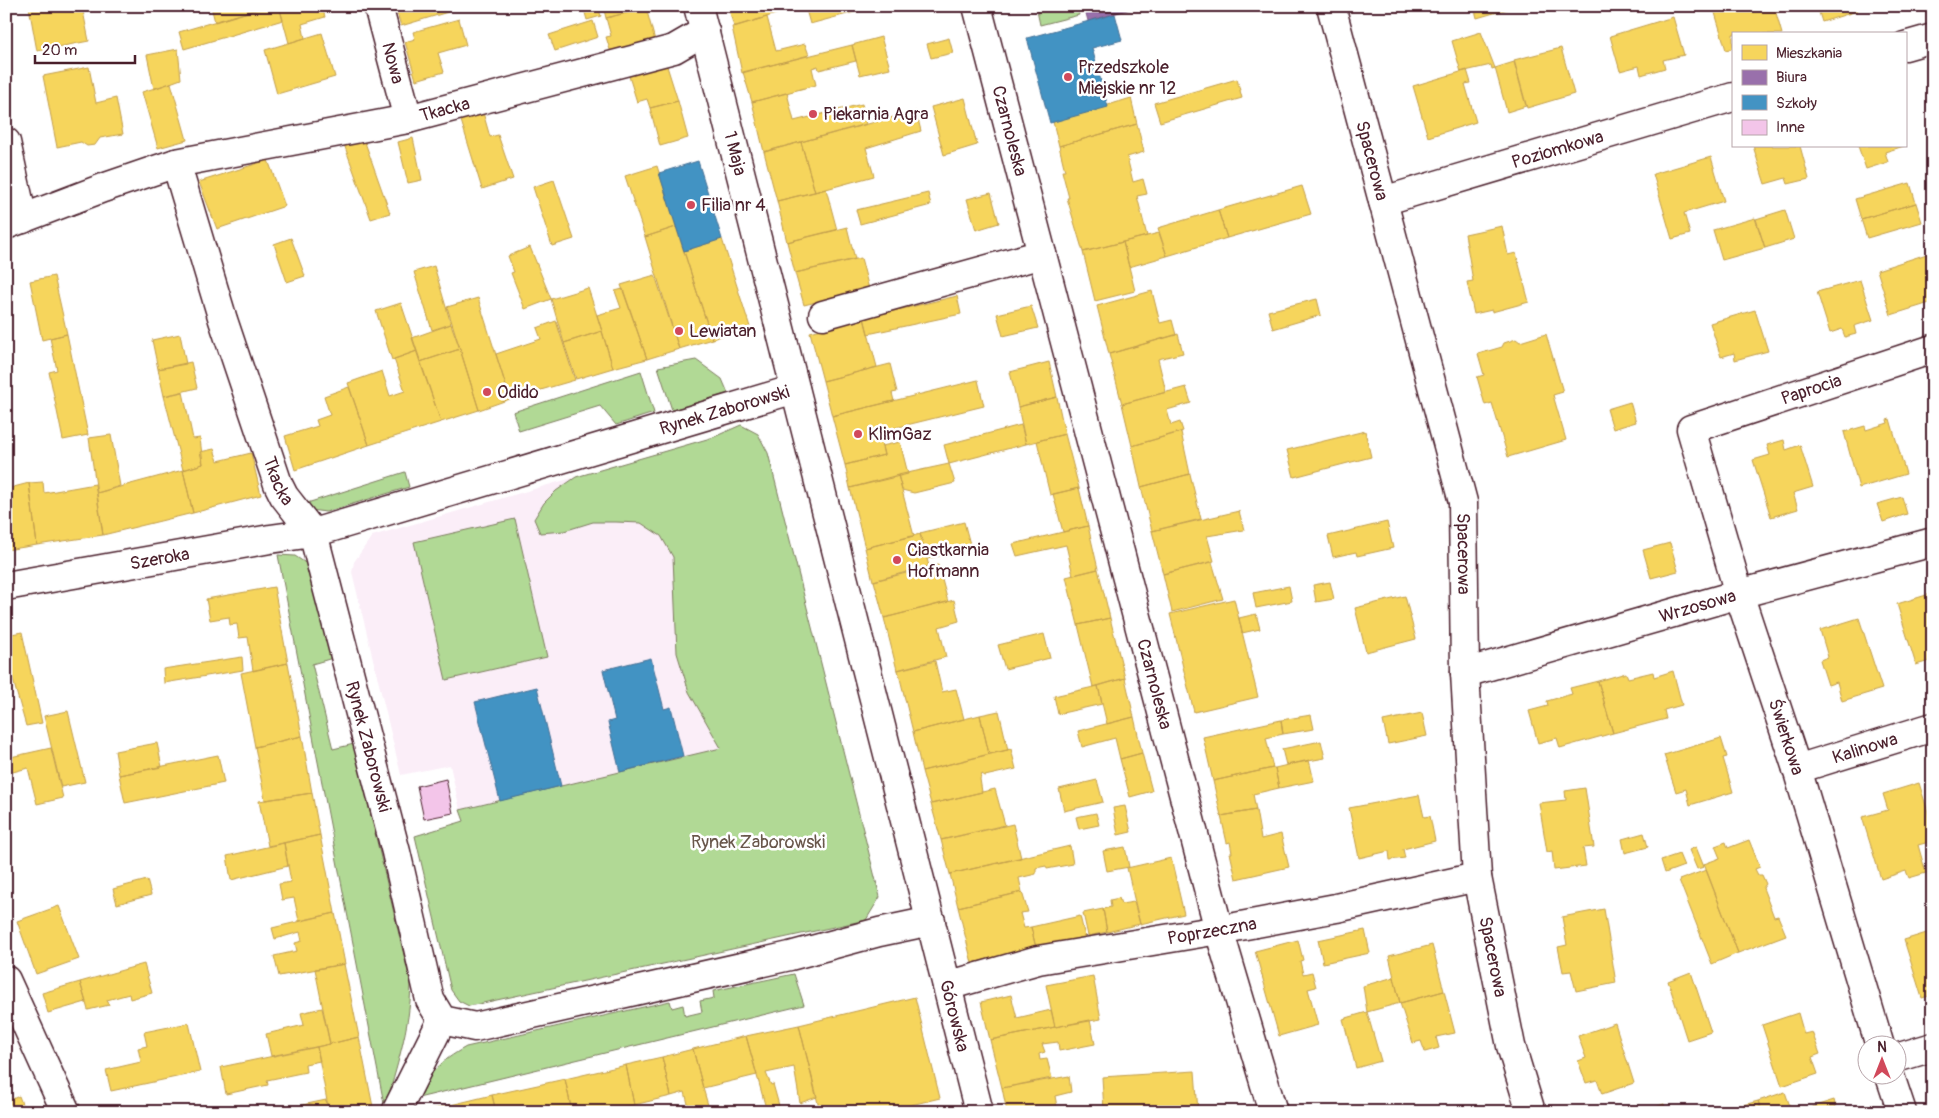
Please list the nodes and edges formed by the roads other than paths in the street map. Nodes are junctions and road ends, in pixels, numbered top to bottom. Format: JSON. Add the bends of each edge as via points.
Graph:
{"nodes":[{"id":1,"x":378,"y":6,"type":"edge"},
{"id":2,"x":977,"y":6,"type":"edge"},
{"id":3,"x":1331,"y":6,"type":"edge"},
{"id":4,"x":702,"y":18,"type":"edge"},
{"id":5,"x":1933,"y":38,"type":"edge"},
{"id":6,"x":1906,"y":46,"type":"edge"},
{"id":7,"x":1732,"y":97,"type":"edge"},
{"id":8,"x":408,"y":119,"type":"junction"},
{"id":9,"x":6,"y":142,"type":"edge"},
{"id":10,"x":176,"y":163,"type":"junction"},
{"id":11,"x":1383,"y":201,"type":"junction"},
{"id":12,"x":15,"y":222,"type":"edge"},
{"id":13,"x":1042,"y":254,"type":"junction"},
{"id":14,"x":823,"y":315,"type":"dead end"},
{"id":15,"x":1933,"y":350,"type":"edge"},
{"id":16,"x":795,"y":389,"type":"junction"},
{"id":17,"x":1691,"y":429,"type":"joint"},
{"id":18,"x":313,"y":533,"type":"junction"},
{"id":19,"x":1933,"y":542,"type":"edge"},
{"id":20,"x":6,"y":586,"type":"edge"},
{"id":21,"x":1739,"y":594,"type":"junction"},
{"id":22,"x":1465,"y":673,"type":"junction"},
{"id":23,"x":1933,"y":727,"type":"edge"},
{"id":24,"x":1797,"y":769,"type":"junction"},
{"id":25,"x":1477,"y":876,"type":"junction"},
{"id":26,"x":931,"y":921,"type":"junction"},
{"id":27,"x":1219,"y":930,"type":"junction"},
{"id":28,"x":6,"y":980,"type":"edge"},
{"id":29,"x":947,"y":986,"type":"junction"},
{"id":30,"x":442,"y":1020,"type":"junction"},
{"id":31,"x":1877,"y":1036,"type":"edge"},
{"id":32,"x":1933,"y":1047,"type":"edge"},
{"id":33,"x":1906,"y":1055,"type":"edge"},
{"id":34,"x":1893,"y":1086,"type":"edge"},
{"id":35,"x":66,"y":1112,"type":"edge"},
{"id":36,"x":396,"y":1112,"type":"edge"},
{"id":37,"x":979,"y":1112,"type":"edge"},
{"id":38,"x":1274,"y":1112,"type":"edge"},
{"id":39,"x":1531,"y":1112,"type":"edge"},
{"id":40,"x":1902,"y":1112,"type":"edge"}],
"edges":[{"from":1,"to":8,"type":"street","name":"Nowa"},
{"from":2,"to":13,"type":"street","name":"Czarnoleska"},
{"from":3,"to":11,"type":"street","name":"Spacerowa"},
{"from":4,"to":8,"type":"street","name":"Tkacka","via":[[674,49]]},
{"from":4,"to":16,"type":"street","name":"1 Maja"},
{"from":5,"to":6,"type":"street"},
{"from":7,"to":11,"type":"street","name":"Poziomkowa"},
{"from":8,"to":10,"type":"street","name":"Tkacka"},
{"from":9,"to":12,"type":"street"},
{"from":10,"to":12,"type":"street","name":"Tkacka"},
{"from":10,"to":18,"type":"street","name":"Tkacka","via":[[223,320],[278,484]]},
{"from":11,"to":22,"type":"street","name":"Spacerowa","via":[[1463,502]]},
{"from":13,"to":14,"type":"street"},
{"from":13,"to":27,"type":"street","name":"Czarnoleska"},
{"from":15,"to":17,"type":"street","name":"Paprocia"},
{"from":16,"to":18,"type":"street","name":"Rynek Zaborowski"},
{"from":16,"to":26,"type":"street","name":"Rynek Zaborowski"},
{"from":17,"to":21,"type":"street","name":"Świerkowa"},
{"from":18,"to":20,"type":"street","name":"Szeroka"},
{"from":18,"to":30,"type":"street","name":"Rynek Zaborowski","via":[[396,852],[428,995]]},
{"from":19,"to":21,"type":"street","name":"Wrzosowa"},
{"from":21,"to":22,"type":"street","name":"Wrzosowa"},
{"from":21,"to":24,"type":"street","name":"Świerkowa"},
{"from":22,"to":25,"type":"street","name":"Spacerowa"},
{"from":23,"to":24,"type":"street","name":"Kalinowa"},
{"from":24,"to":31,"type":"street","name":"Świerkowa"},
{"from":25,"to":27,"type":"street","name":"Poprzeczna"},
{"from":25,"to":39,"type":"street","name":"Spacerowa","via":[[1511,1046]]},
{"from":26,"to":29,"type":"street","name":"Górowska"},
{"from":26,"to":30,"type":"street","via":[[475,1027]]},
{"from":27,"to":29,"type":"street","name":"Poprzeczna","via":[[1038,960]]},
{"from":27,"to":38,"type":"street","name":"Czarnoleska"},
{"from":28,"to":35,"type":"street"},
{"from":29,"to":37,"type":"street","name":"Górowska"},
{"from":30,"to":36,"type":"street"},
{"from":32,"to":33,"type":"street"},
{"from":34,"to":40,"type":"street"}]}
